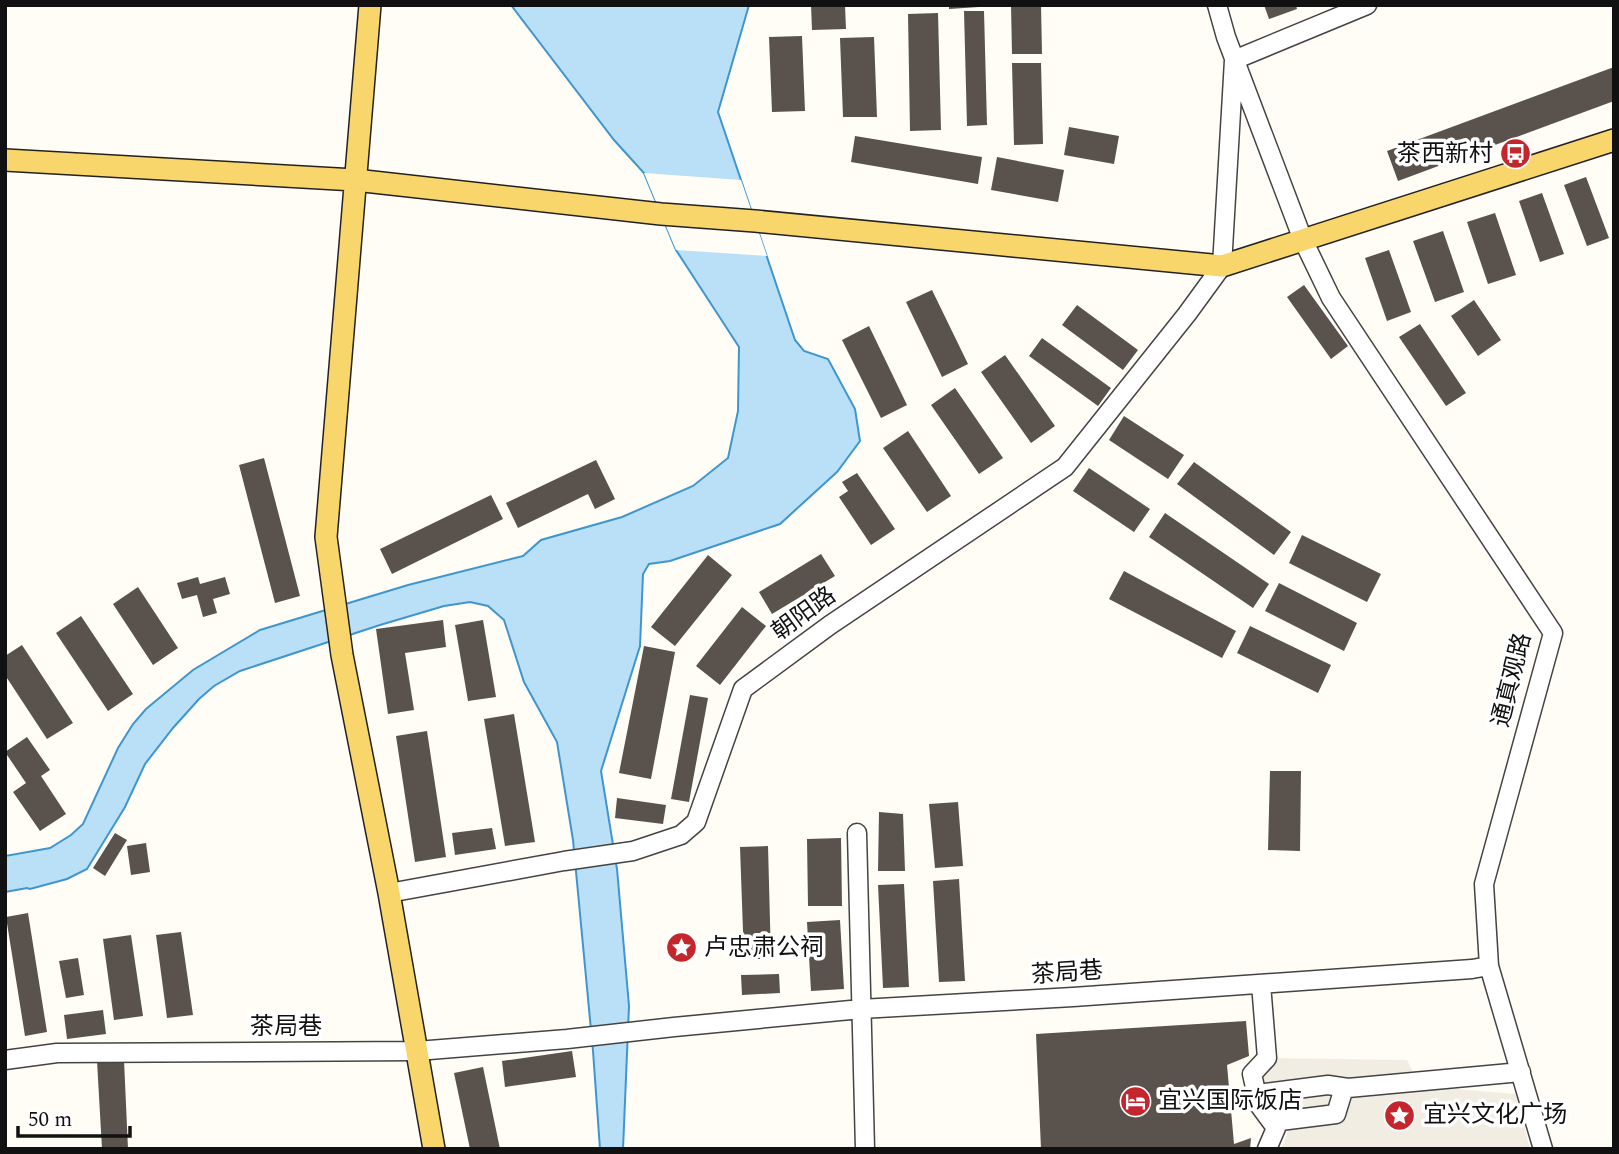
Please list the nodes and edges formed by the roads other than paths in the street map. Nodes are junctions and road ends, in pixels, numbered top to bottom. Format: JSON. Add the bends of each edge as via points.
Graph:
{"nodes":[{"id":1,"x":370,"y":5,"type":"edge"},
{"id":2,"x":1217,"y":5,"type":"edge"},
{"id":3,"x":1367,"y":5,"type":"edge"},
{"id":4,"x":1234,"y":60,"type":"junction"},
{"id":5,"x":1614,"y":140,"type":"edge"},
{"id":6,"x":5,"y":160,"type":"edge"},
{"id":7,"x":355,"y":180,"type":"junction"},
{"id":8,"x":1303,"y":240,"type":"junction"},
{"id":9,"x":1222,"y":266,"type":"junction"},
{"id":10,"x":857,"y":833,"type":"dead end"},
{"id":11,"x":389,"y":893,"type":"junction"},
{"id":12,"x":1489,"y":966,"type":"junction"},
{"id":13,"x":1261,"y":984,"type":"junction"},
{"id":14,"x":861,"y":1009,"type":"junction"},
{"id":15,"x":417,"y":1051,"type":"junction"},
{"id":16,"x":5,"y":1060,"type":"edge"},
{"id":17,"x":1521,"y":1072,"type":"junction"},
{"id":18,"x":1344,"y":1088,"type":"junction"},
{"id":19,"x":1257,"y":1094,"type":"junction"},
{"id":20,"x":1272,"y":1122,"type":"junction"},
{"id":21,"x":434,"y":1149,"type":"edge"},
{"id":22,"x":864,"y":1149,"type":"edge"},
{"id":23,"x":1267,"y":1149,"type":"edge"},
{"id":24,"x":1543,"y":1149,"type":"edge"}],
"edges":[{"from":1,"to":7,"type":"main road"},
{"from":2,"to":4,"type":"street","name":"通真观路"},
{"from":3,"to":4,"type":"street"},
{"from":4,"to":8,"type":"street","name":"通真观路"},
{"from":4,"to":9,"type":"street"},
{"from":5,"to":8,"type":"main road"},
{"from":6,"to":7,"type":"main road"},
{"from":7,"to":9,"type":"main road","via":[[661,215]]},
{"from":7,"to":11,"type":"main road","via":[[326,537],[342,655]]},
{"from":8,"to":9,"type":"main road"},
{"from":8,"to":12,"type":"street","name":"通真观路","via":[[1331,298],[1553,633],[1484,884]]},
{"from":9,"to":11,"type":"street","name":"朝阳路","via":[[1065,467],[830,625],[743,690],[696,822],[681,835],[633,851]]},
{"from":10,"to":14,"type":"street"},
{"from":11,"to":15,"type":"main road"},
{"from":12,"to":13,"type":"street","name":"茶局巷"},
{"from":12,"to":17,"type":"street","name":"通真观路"},
{"from":13,"to":14,"type":"street","name":"茶局巷"},
{"from":13,"to":19,"type":"street","via":[[1267,1058],[1252,1074]]},
{"from":14,"to":15,"type":"street","name":"茶局巷"},
{"from":14,"to":22,"type":"street"},
{"from":15,"to":16,"type":"street","name":"茶局巷","via":[[57,1052]]},
{"from":15,"to":21,"type":"main road"},
{"from":17,"to":18,"type":"street"},
{"from":17,"to":24,"type":"street","name":"通真观路"},
{"from":18,"to":19,"type":"street","via":[[1328,1085]]},
{"from":18,"to":20,"type":"street","via":[[1336,1114]]},
{"from":19,"to":20,"type":"street"},
{"from":20,"to":23,"type":"street","via":[[1276,1128]]}]}
